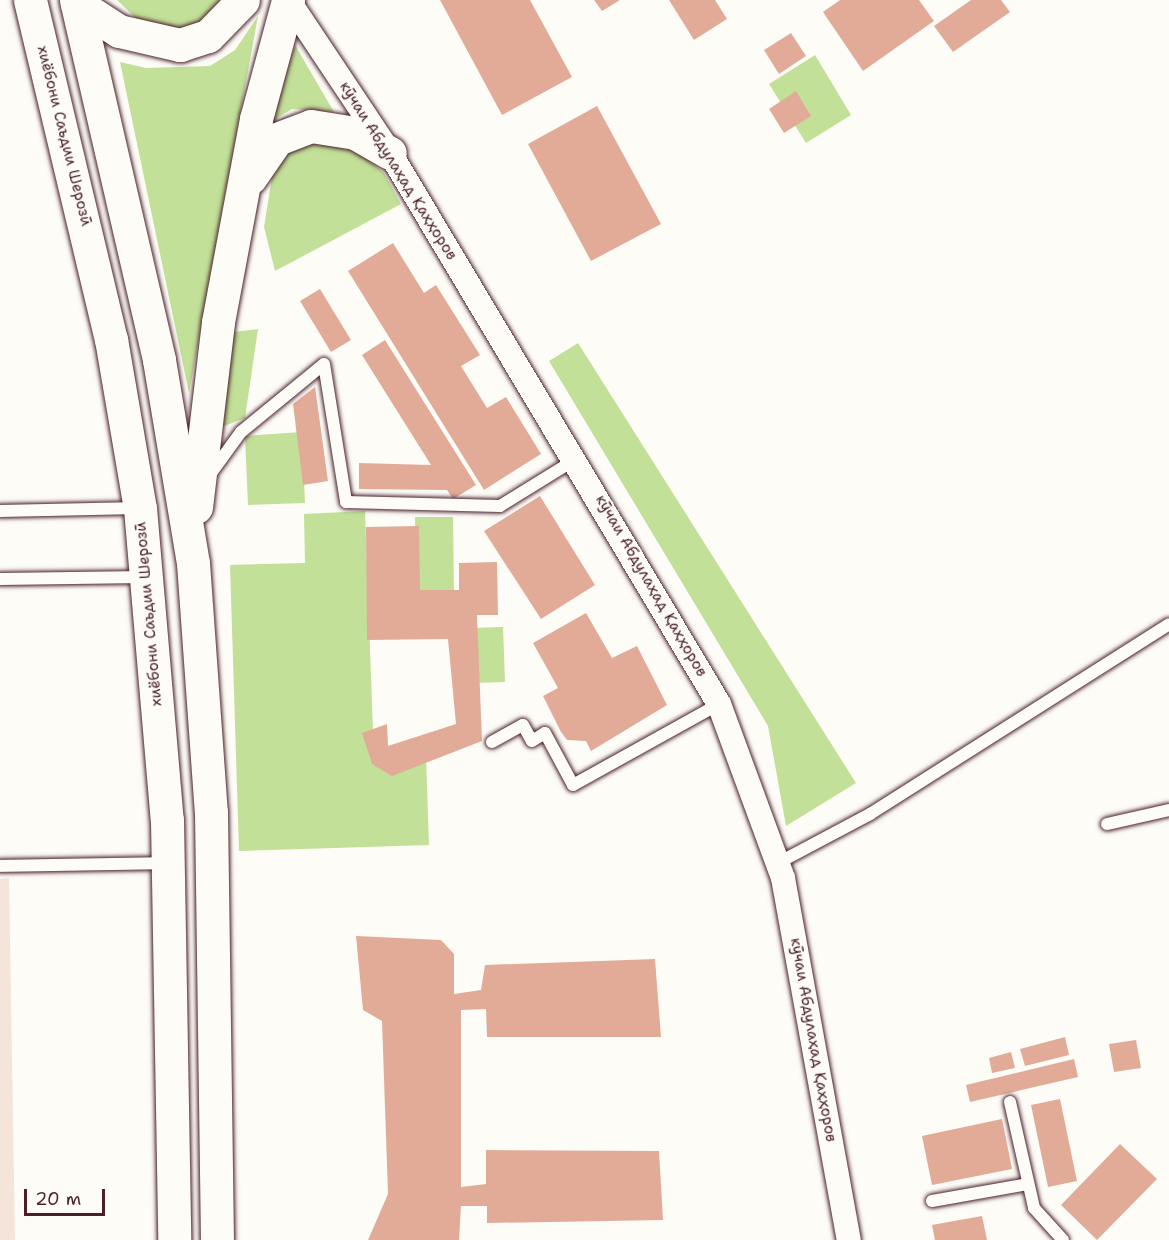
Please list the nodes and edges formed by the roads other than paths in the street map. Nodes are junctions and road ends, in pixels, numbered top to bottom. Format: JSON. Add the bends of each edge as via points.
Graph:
{"nodes":[{"id":1,"x":30,"y":0,"type":"edge"},
{"id":2,"x":243,"y":0,"type":"edge"},
{"id":3,"x":288,"y":0,"type":"edge"},
{"id":4,"x":76,"y":2,"type":"edge"},
{"id":5,"x":390,"y":153,"type":"junction"},
{"id":6,"x":244,"y":187,"type":"junction"},
{"id":7,"x":576,"y":459,"type":"junction"},
{"id":8,"x":197,"y":491,"type":"junction"},
{"id":9,"x":140,"y":508,"type":"junction"},
{"id":10,"x":0,"y":511,"type":"edge"},
{"id":11,"x":193,"y":563,"type":"junction"},
{"id":12,"x":146,"y":577,"type":"junction"},
{"id":13,"x":0,"y":579,"type":"edge"},
{"id":14,"x":1169,"y":624,"type":"edge"},
{"id":15,"x":719,"y":704,"type":"junction"},
{"id":16,"x":492,"y":742,"type":"dead end"},
{"id":17,"x":1169,"y":810,"type":"edge"},
{"id":18,"x":1107,"y":824,"type":"dead end"},
{"id":19,"x":778,"y":862,"type":"junction"},
{"id":20,"x":167,"y":863,"type":"junction"},
{"id":21,"x":0,"y":866,"type":"edge"},
{"id":22,"x":1010,"y":1102,"type":"dead end"},
{"id":23,"x":1028,"y":1184,"type":"junction"},
{"id":24,"x":932,"y":1201,"type":"dead end"},
{"id":25,"x":174,"y":1240,"type":"edge"},
{"id":26,"x":217,"y":1240,"type":"edge"},
{"id":27,"x":849,"y":1240,"type":"edge"},
{"id":28,"x":1063,"y":1240,"type":"edge"}],
"edges":[{"from":1,"to":9,"type":"highway","name":"хиёбони Саъдии Шерозӣ","via":[[111,339]]},
{"from":2,"to":4,"type":"highway","via":[[208,36],[180,45],[119,31]]},
{"from":3,"to":5,"type":"street","name":"кӯчаи Абдулаҳад Қаҳҳоров"},
{"from":3,"to":6,"type":"highway"},
{"from":4,"to":11,"type":"highway","via":[[159,360]]},
{"from":5,"to":6,"type":"highway","via":[[355,133],[311,126],[277,139]]},
{"from":5,"to":7,"type":"street","name":"кӯчаи Абдулаҳад Қаҳҳоров"},
{"from":6,"to":8,"type":"highway","via":[[218,322]]},
{"from":7,"to":8,"type":"lane","via":[[500,506],[346,502],[324,364],[241,432]]},
{"from":7,"to":15,"type":"street","name":"кӯчаи Абдулаҳад Қаҳҳоров"},
{"from":8,"to":11,"type":"highway"},
{"from":9,"to":10,"type":"lane"},
{"from":9,"to":12,"type":"highway","name":"хиёбони Саъдии Шерозӣ"},
{"from":11,"to":26,"type":"highway","via":[[211,812]]},
{"from":12,"to":13,"type":"lane"},
{"from":12,"to":20,"type":"highway","name":"хиёбони Саъдии Шерозӣ"},
{"from":14,"to":19,"type":"lane","via":[[870,814]]},
{"from":15,"to":16,"type":"lane","via":[[573,785],[545,733],[532,741],[523,725]]},
{"from":15,"to":19,"type":"street","name":"кӯчаи Абдулаҳад Қаҳҳоров"},
{"from":17,"to":18,"type":"lane"},
{"from":19,"to":27,"type":"street","name":"кӯчаи Абдулаҳад Қаҳҳоров"},
{"from":20,"to":21,"type":"lane"},
{"from":20,"to":25,"type":"highway","name":"хиёбони Саъдии Шерозӣ"},
{"from":22,"to":23,"type":"lane"},
{"from":23,"to":24,"type":"lane"},
{"from":23,"to":28,"type":"lane","via":[[1034,1208]]}]}
